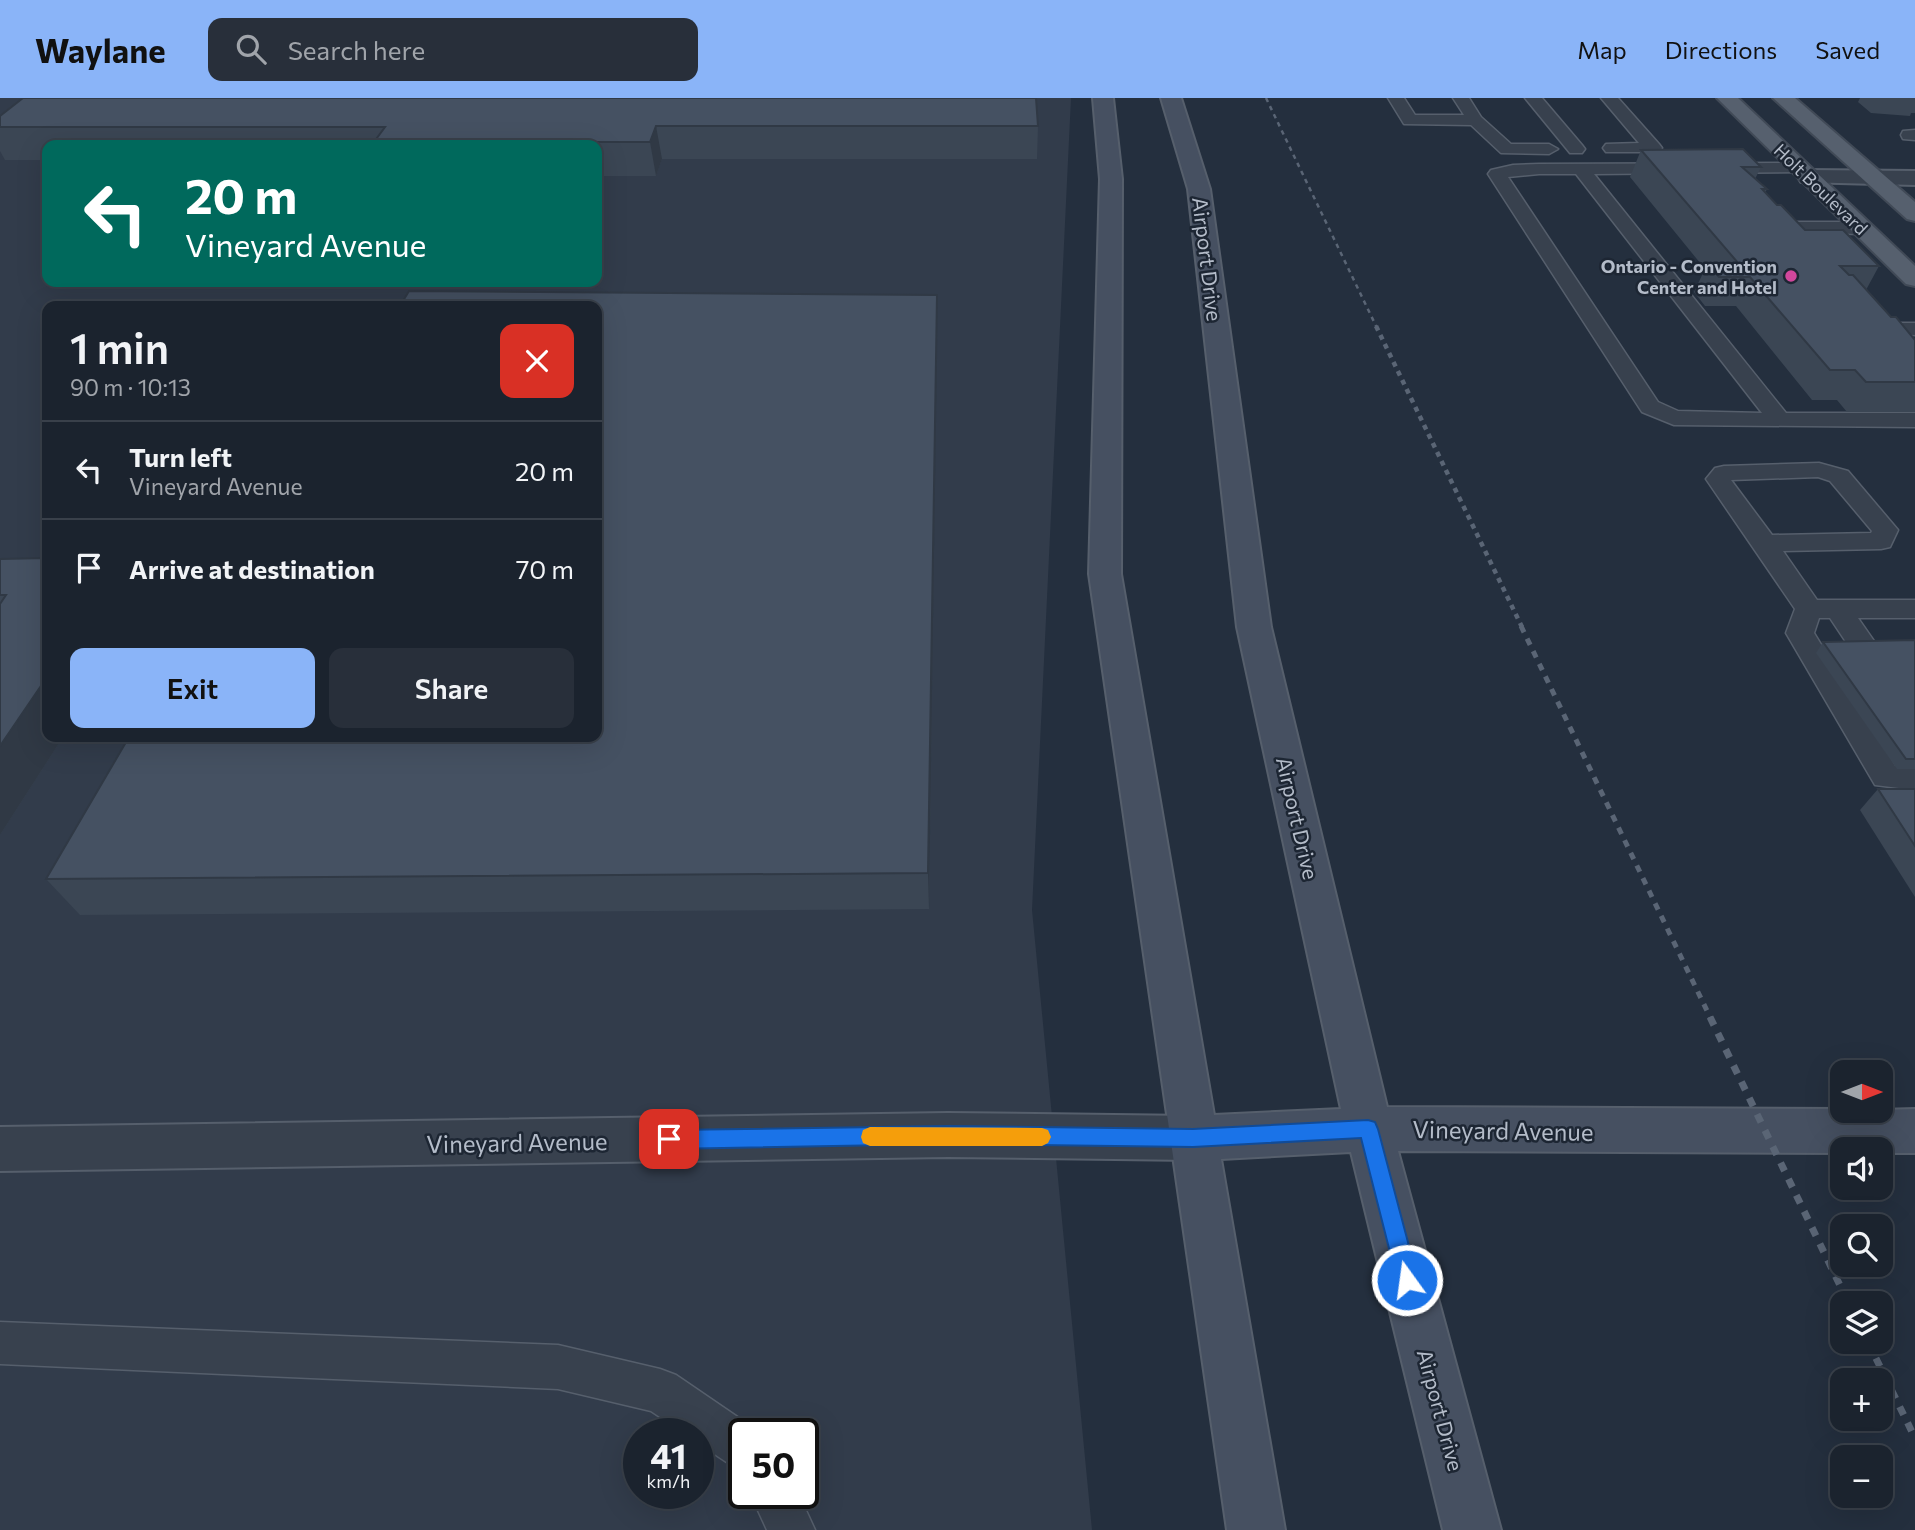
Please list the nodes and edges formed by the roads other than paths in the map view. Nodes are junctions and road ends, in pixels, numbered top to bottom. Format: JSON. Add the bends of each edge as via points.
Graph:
{"nodes":[{"id":1,"x":1103,"y":98,"type":"edge"},
{"id":2,"x":1171,"y":98,"type":"edge"},
{"id":3,"x":1396,"y":98,"type":"edge"},
{"id":4,"x":1461,"y":98,"type":"edge"},
{"id":5,"x":1533,"y":98,"type":"edge"},
{"id":6,"x":1609,"y":98,"type":"edge"},
{"id":7,"x":1727,"y":98,"type":"edge"},
{"id":8,"x":1783,"y":98,"type":"edge"},
{"id":9,"x":1475,"y":120,"type":"junction"},
{"id":10,"x":1579,"y":159,"type":"junction"},
{"id":11,"x":1739,"y":168,"type":"junction"},
{"id":12,"x":1804,"y":173,"type":"junction"},
{"id":13,"x":1874,"y":178,"type":"junction"},
{"id":14,"x":1915,"y":178,"type":"edge"},
{"id":15,"x":1757,"y":188,"type":"edge"},
{"id":16,"x":1915,"y":214,"type":"edge"},
{"id":17,"x":1861,"y":228,"type":"junction"},
{"id":18,"x":1810,"y":248,"type":"edge"},
{"id":19,"x":1915,"y":279,"type":"edge"},
{"id":20,"x":1872,"y":312,"type":"edge"},
{"id":21,"x":1911,"y":337,"type":"edge"},
{"id":22,"x":1779,"y":420,"type":"junction"},
{"id":23,"x":1915,"y":420,"type":"edge"},
{"id":24,"x":1765,"y":542,"type":"junction"},
{"id":25,"x":1838,"y":609,"type":"junction"},
{"id":26,"x":1915,"y":609,"type":"edge"},
{"id":27,"x":1809,"y":610,"type":"junction"},
{"id":28,"x":1860,"y":640,"type":"edge"},
{"id":29,"x":1900,"y":778,"type":"edge"},
{"id":30,"x":1905,"y":808,"type":"edge"},
{"id":31,"x":1368,"y":1129,"type":"junction"},
{"id":32,"x":1915,"y":1131,"type":"edge"},
{"id":33,"x":1193,"y":1138,"type":"junction"},
{"id":34,"x":0,"y":1149,"type":"edge"},
{"id":35,"x":0,"y":1343,"type":"edge"},
{"id":36,"x":728,"y":1436,"type":"edge"},
{"id":37,"x":781,"y":1509,"type":"edge"},
{"id":38,"x":792,"y":1530,"type":"edge"},
{"id":39,"x":1256,"y":1530,"type":"edge"},
{"id":40,"x":1472,"y":1530,"type":"edge"}],
"edges":[{"from":1,"to":33,"type":"main road","via":[[1111,179],[1105,573]]},
{"from":2,"to":31,"type":"main road","name":"Airport Drive","via":[[1199,189],[1254,627]]},
{"from":3,"to":9,"type":"lane","via":[[1410,120]]},
{"from":4,"to":9,"type":"lane"},
{"from":5,"to":10,"type":"lane"},
{"from":6,"to":10,"type":"lane","via":[[1653,148]]},
{"from":7,"to":12,"type":"main road","name":"Holt Boulevard"},
{"from":8,"to":13,"type":"main road","name":"Holt Boulevard"},
{"from":9,"to":10,"type":"lane","via":[[1507,149]]},
{"from":10,"to":11,"type":"lane"},
{"from":10,"to":22,"type":"lane"},
{"from":10,"to":22,"type":"lane","via":[[1497,174],[1650,407],[1674,418]]},
{"from":11,"to":12,"type":"lane"},
{"from":11,"to":15,"type":"lane"},
{"from":12,"to":13,"type":"street"},
{"from":12,"to":17,"type":"main road","name":"Holt Boulevard"},
{"from":13,"to":14,"type":"street"},
{"from":13,"to":16,"type":"main road","name":"Holt Boulevard"},
{"from":17,"to":18,"type":"lane","via":[[1789,223]]},
{"from":17,"to":19,"type":"main road","name":"Holt Boulevard"},
{"from":20,"to":21,"type":"lane","via":[[1890,329]]},
{"from":22,"to":23,"type":"lane"},
{"from":24,"to":24,"type":"lane","via":[[1718,479],[1724,473],[1819,470],[1839,476],[1885,530],[1881,541]]},
{"from":24,"to":27,"type":"lane"},
{"from":25,"to":26,"type":"lane"},
{"from":25,"to":27,"type":"lane"},
{"from":25,"to":28,"type":"lane"},
{"from":27,"to":29,"type":"lane","via":[[1800,633]]},
{"from":29,"to":30,"type":"lane"},
{"from":31,"to":32,"type":"main road","name":"Vineyard Avenue"},
{"from":31,"to":33,"type":"main road","name":"Vineyard Avenue"},
{"from":31,"to":40,"type":"main road","name":"Airport Drive"},
{"from":33,"to":34,"type":"street","name":"Vineyard Avenue","via":[[948,1135]]},
{"from":33,"to":39,"type":"main road"},
{"from":35,"to":36,"type":"lane","via":[[558,1367],[660,1391]]},
{"from":37,"to":38,"type":"lane"}]}
